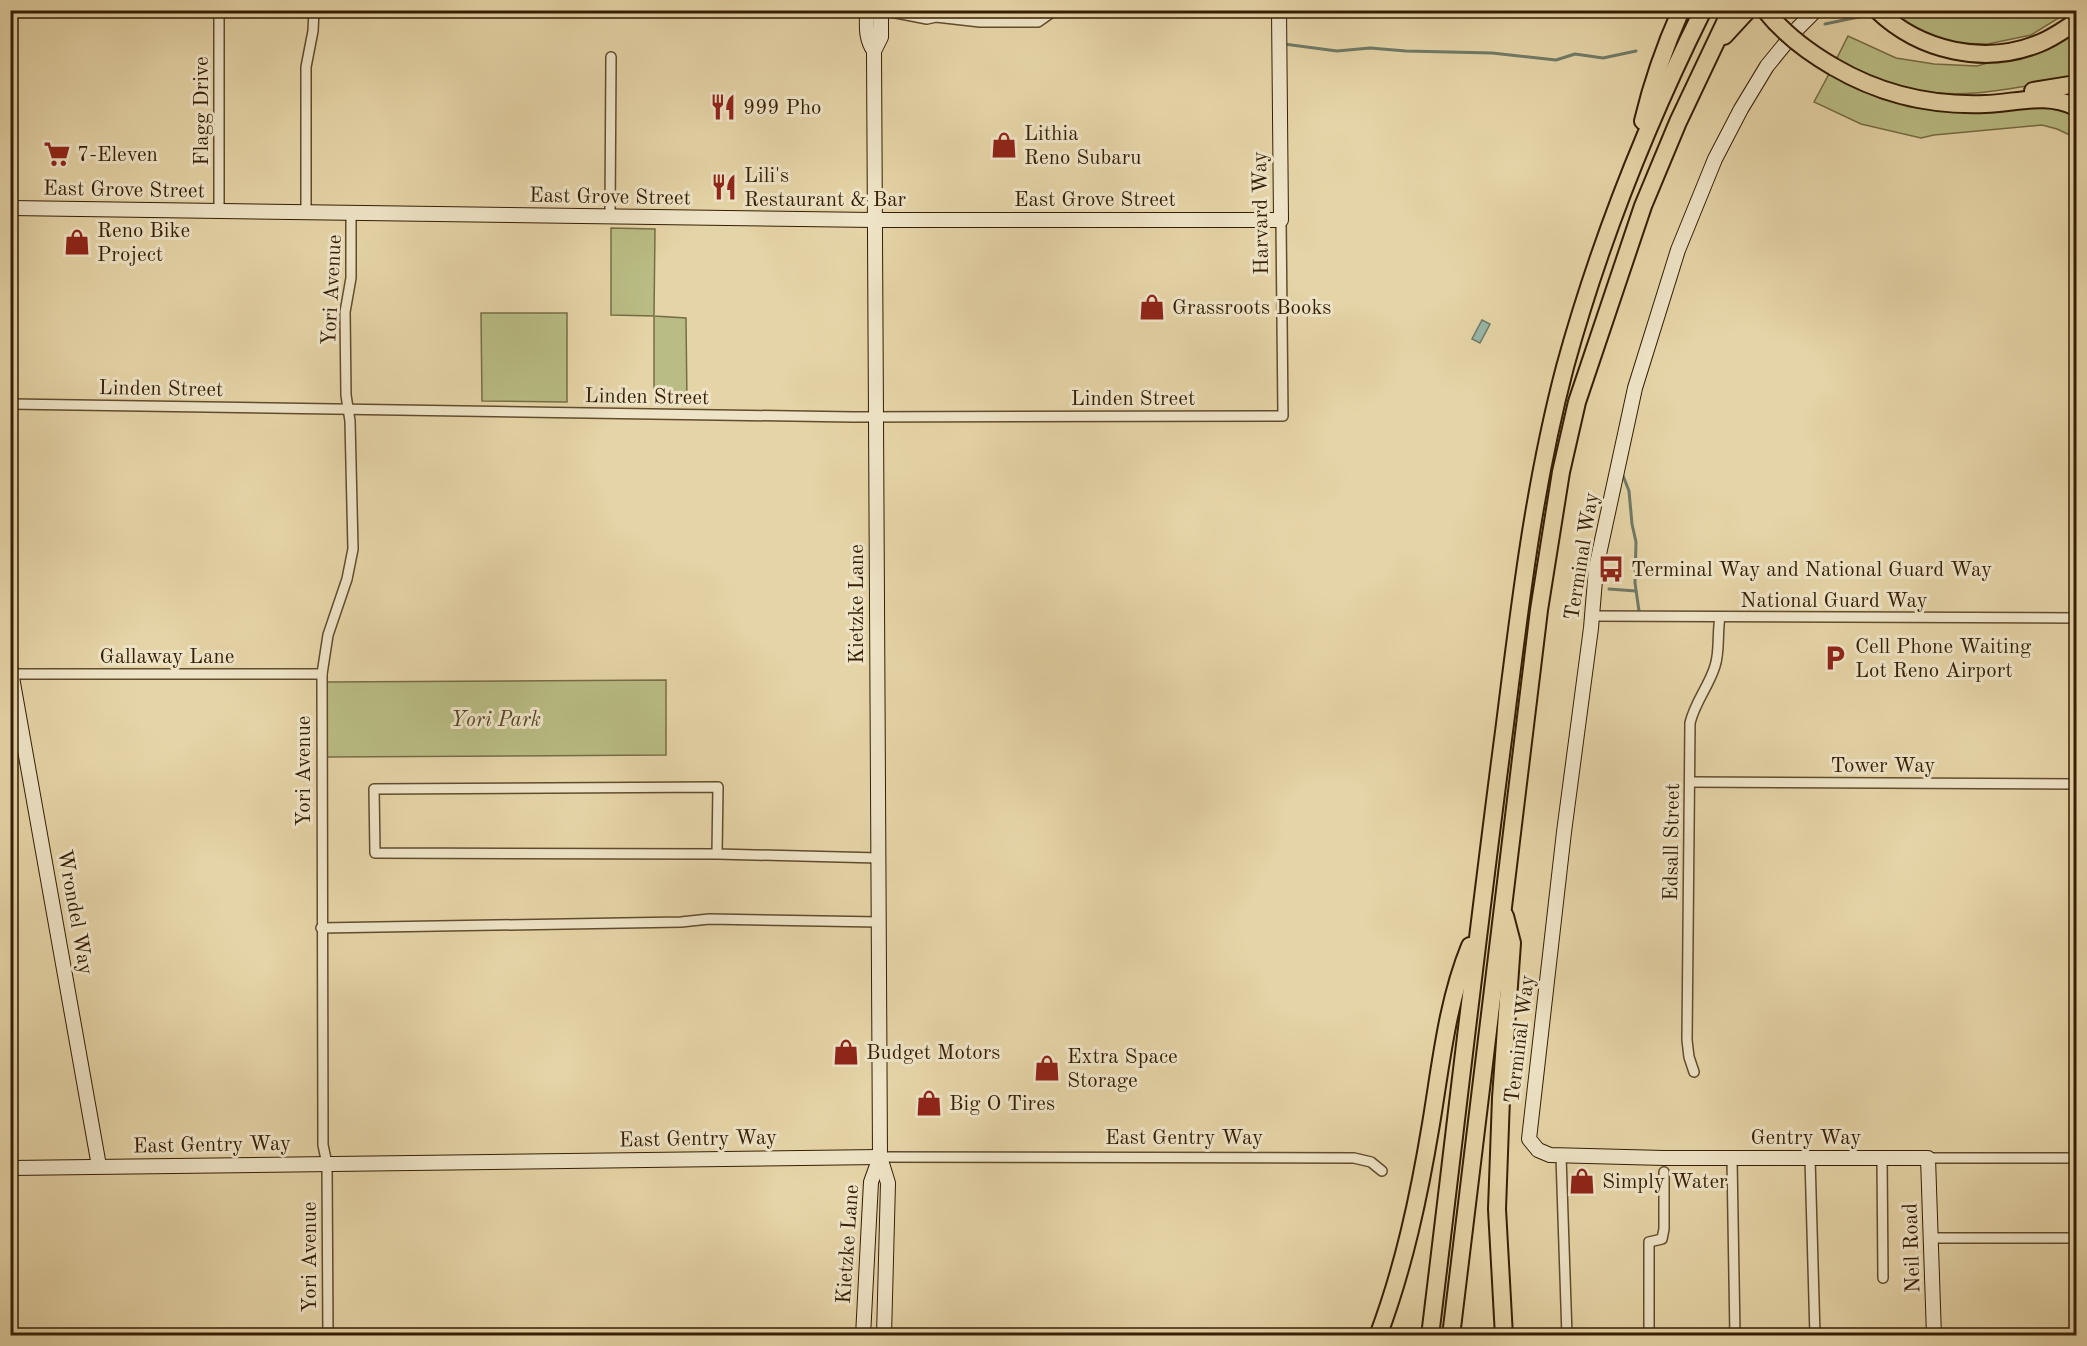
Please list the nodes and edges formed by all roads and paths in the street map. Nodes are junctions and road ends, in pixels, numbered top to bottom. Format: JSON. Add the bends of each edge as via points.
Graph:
{"nodes":[{"id":1,"x":219,"y":10,"type":"edge"},
{"id":2,"x":314,"y":10,"type":"edge"},
{"id":3,"x":867,"y":10,"type":"edge"},
{"id":4,"x":881,"y":10,"type":"edge"},
{"id":5,"x":1055,"y":10,"type":"edge"},
{"id":6,"x":1279,"y":10,"type":"edge"},
{"id":7,"x":1681,"y":10,"type":"edge"},
{"id":8,"x":1703,"y":10,"type":"edge"},
{"id":9,"x":1731,"y":10,"type":"edge"},
{"id":10,"x":1748,"y":10,"type":"edge"},
{"id":11,"x":1765,"y":10,"type":"edge"},
{"id":12,"x":1816,"y":10,"type":"edge"},
{"id":13,"x":1877,"y":10,"type":"edge"},
{"id":14,"x":933,"y":14,"type":"edge"},
{"id":15,"x":2076,"y":22,"type":"edge"},
{"id":16,"x":1715,"y":46,"type":"junction"},
{"id":17,"x":874,"y":51,"type":"junction"},
{"id":18,"x":611,"y":57,"type":"dead end"},
{"id":19,"x":2076,"y":84,"type":"edge"},
{"id":20,"x":1958,"y":103,"type":"junction"},
{"id":21,"x":2076,"y":107,"type":"edge"},
{"id":22,"x":1631,"y":168,"type":"junction"},
{"id":23,"x":10,"y":208,"type":"edge"},
{"id":24,"x":219,"y":211,"type":"junction"},
{"id":25,"x":306,"y":212,"type":"junction"},
{"id":26,"x":351,"y":213,"type":"junction"},
{"id":27,"x":610,"y":217,"type":"junction"},
{"id":28,"x":874,"y":220,"type":"junction"},
{"id":29,"x":1281,"y":220,"type":"junction"},
{"id":30,"x":10,"y":404,"type":"edge"},
{"id":31,"x":348,"y":409,"type":"junction"},
{"id":32,"x":1283,"y":416,"type":"joint"},
{"id":33,"x":877,"y":417,"type":"junction"},
{"id":34,"x":1592,"y":616,"type":"junction"},
{"id":35,"x":1720,"y":618,"type":"junction"},
{"id":36,"x":2076,"y":618,"type":"edge"},
{"id":37,"x":11,"y":670,"type":"edge"},
{"id":38,"x":321,"y":674,"type":"junction"},
{"id":39,"x":1690,"y":782,"type":"junction"},
{"id":40,"x":2076,"y":784,"type":"edge"},
{"id":41,"x":717,"y":854,"type":"junction"},
{"id":42,"x":879,"y":858,"type":"junction"},
{"id":43,"x":1503,"y":906,"type":"junction"},
{"id":44,"x":879,"y":922,"type":"junction"},
{"id":45,"x":1478,"y":926,"type":"junction"},
{"id":46,"x":321,"y":928,"type":"junction"},
{"id":47,"x":1695,"y":1072,"type":"dead end"},
{"id":48,"x":1538,"y":1150,"type":"joint"},
{"id":49,"x":1561,"y":1156,"type":"junction"},
{"id":50,"x":880,"y":1157,"type":"junction"},
{"id":51,"x":1882,"y":1157,"type":"junction"},
{"id":52,"x":1810,"y":1158,"type":"junction"},
{"id":53,"x":1928,"y":1158,"type":"junction"},
{"id":54,"x":2076,"y":1158,"type":"edge"},
{"id":55,"x":1732,"y":1159,"type":"junction"},
{"id":56,"x":327,"y":1164,"type":"junction"},
{"id":57,"x":99,"y":1166,"type":"junction"},
{"id":58,"x":10,"y":1168,"type":"edge"},
{"id":59,"x":1382,"y":1172,"type":"dead end"},
{"id":60,"x":1664,"y":1172,"type":"dead end"},
{"id":61,"x":1932,"y":1238,"type":"junction"},
{"id":62,"x":2076,"y":1238,"type":"edge"},
{"id":63,"x":1882,"y":1278,"type":"dead end"},
{"id":64,"x":327,"y":1335,"type":"edge"},
{"id":65,"x":863,"y":1335,"type":"edge"},
{"id":66,"x":884,"y":1335,"type":"edge"},
{"id":67,"x":1378,"y":1335,"type":"edge"},
{"id":68,"x":1430,"y":1335,"type":"edge"},
{"id":69,"x":1451,"y":1335,"type":"edge"},
{"id":70,"x":1504,"y":1335,"type":"edge"},
{"id":71,"x":1567,"y":1335,"type":"edge"},
{"id":72,"x":1649,"y":1335,"type":"edge"},
{"id":73,"x":1735,"y":1335,"type":"edge"},
{"id":74,"x":1815,"y":1335,"type":"edge"},
{"id":75,"x":1934,"y":1335,"type":"edge"}],
"edges":[{"from":1,"to":24,"type":"street","name":"Flagg Drive"},
{"from":2,"to":25,"type":"street","name":"Yori Avenue","via":[[306,67]]},
{"from":3,"to":17,"type":"street","name":"Kietzke Lane","via":[[868,43]]},
{"from":4,"to":14,"type":"street","via":[[927,19]]},
{"from":4,"to":17,"type":"street","name":"Kietzke Lane","via":[[881,37]]},
{"from":5,"to":14,"type":"street","via":[[1038,22],[980,22]]},
{"from":6,"to":29,"type":"street","name":"Harvard Way"},
{"from":7,"to":22,"type":"highway","via":[[1650,93]]},
{"from":8,"to":22,"type":"highway"},
{"from":9,"to":16,"type":"highway"},
{"from":10,"to":16,"type":"highway"},
{"from":11,"to":20,"type":"highway","bridge":true,"via":[[1803,48],[1850,77],[1902,96]]},
{"from":12,"to":34,"type":"street","name":"Terminal Way","via":[[1779,49],[1740,109],[1714,159],[1678,250],[1638,378],[1621,449],[1596,568]]},
{"from":13,"to":15,"type":"highway","via":[[1902,31],[1942,48],[1973,54],[2001,53],[2040,43]]},
{"from":16,"to":43,"type":"highway","via":[[1643,206],[1575,411],[1544,576]]},
{"from":17,"to":28,"type":"street","name":"Kietzke Lane"},
{"from":18,"to":27,"type":"street"},
{"from":19,"to":20,"type":"highway"},
{"from":20,"to":21,"type":"highway","via":[[2044,98]]},
{"from":22,"to":45,"type":"highway","via":[[1575,333],[1536,497]]},
{"from":23,"to":24,"type":"street","name":"East Grove Street"},
{"from":24,"to":25,"type":"street","name":"East Grove Street"},
{"from":25,"to":26,"type":"street","name":"East Grove Street"},
{"from":26,"to":27,"type":"street","name":"East Grove Street"},
{"from":26,"to":31,"type":"street","name":"Yori Avenue","via":[[352,272],[345,312]]},
{"from":27,"to":28,"type":"street","name":"East Grove Street"},
{"from":28,"to":29,"type":"street","name":"East Grove Street"},
{"from":28,"to":33,"type":"street","name":"Kietzke Lane"},
{"from":29,"to":32,"type":"street","name":"Harvard Way"},
{"from":30,"to":31,"type":"street","name":"Linden Street"},
{"from":31,"to":33,"type":"street","name":"Linden Street"},
{"from":31,"to":38,"type":"street","name":"Yori Avenue","via":[[353,549]]},
{"from":32,"to":33,"type":"street","name":"Linden Street"},
{"from":33,"to":42,"type":"street","name":"Kietzke Lane"},
{"from":34,"to":35,"type":"street","name":"National Guard Way"},
{"from":34,"to":48,"type":"street","name":"Terminal Way","via":[[1528,1130],[1529,1139]]},
{"from":35,"to":36,"type":"street","name":"National Guard Way"},
{"from":35,"to":39,"type":"street","name":"Edsall Street","via":[[1717,663],[1690,723]]},
{"from":37,"to":38,"type":"street","name":"Gallaway Lane"},
{"from":37,"to":57,"type":"street","name":"Wrondel Way"},
{"from":38,"to":46,"type":"street","name":"Yori Avenue"},
{"from":39,"to":40,"type":"street","name":"Tower Way"},
{"from":39,"to":47,"type":"street","name":"Edsall Street","via":[[1687,1040]]},
{"from":41,"to":41,"type":"street","via":[[375,853],[374,789],[718,788]]},
{"from":41,"to":42,"type":"street"},
{"from":42,"to":44,"type":"street","name":"Kietzke Lane"},
{"from":43,"to":69,"type":"highway"},
{"from":43,"to":70,"type":"highway","via":[[1512,943],[1497,1177]]},
{"from":44,"to":46,"type":"street","via":[[709,919]]},
{"from":44,"to":50,"type":"street","name":"Kietzke Lane"},
{"from":45,"to":67,"type":"highway","via":[[1459,974],[1420,1186],[1400,1269]]},
{"from":45,"to":68,"type":"highway"},
{"from":46,"to":56,"type":"street","name":"Yori Avenue","via":[[323,1145]]},
{"from":48,"to":49,"type":"street","name":"Gentry Way"},
{"from":49,"to":55,"type":"street","name":"Gentry Way"},
{"from":49,"to":71,"type":"street"},
{"from":50,"to":56,"type":"street","name":"East Gentry Way"},
{"from":50,"to":59,"type":"street","name":"East Gentry Way","via":[[1354,1158],[1371,1162]]},
{"from":50,"to":65,"type":"street","name":"Kietzke Lane","via":[[871,1182]]},
{"from":50,"to":66,"type":"street","name":"Kietzke Lane","via":[[888,1183]]},
{"from":51,"to":52,"type":"street","name":"Gentry Way"},
{"from":51,"to":53,"type":"street","name":"Gentry Way"},
{"from":51,"to":63,"type":"street"},
{"from":52,"to":55,"type":"street","name":"Gentry Way"},
{"from":52,"to":74,"type":"street"},
{"from":53,"to":54,"type":"street","name":"Gentry Way"},
{"from":53,"to":61,"type":"street","name":"Neil Road"},
{"from":55,"to":73,"type":"street"},
{"from":56,"to":57,"type":"street","name":"East Gentry Way"},
{"from":56,"to":64,"type":"street","name":"Yori Avenue"},
{"from":57,"to":58,"type":"street","name":"East Gentry Way"},
{"from":60,"to":72,"type":"street","via":[[1662,1239],[1649,1242]]},
{"from":61,"to":62,"type":"street"},
{"from":61,"to":75,"type":"street","name":"Neil Road"}]}
